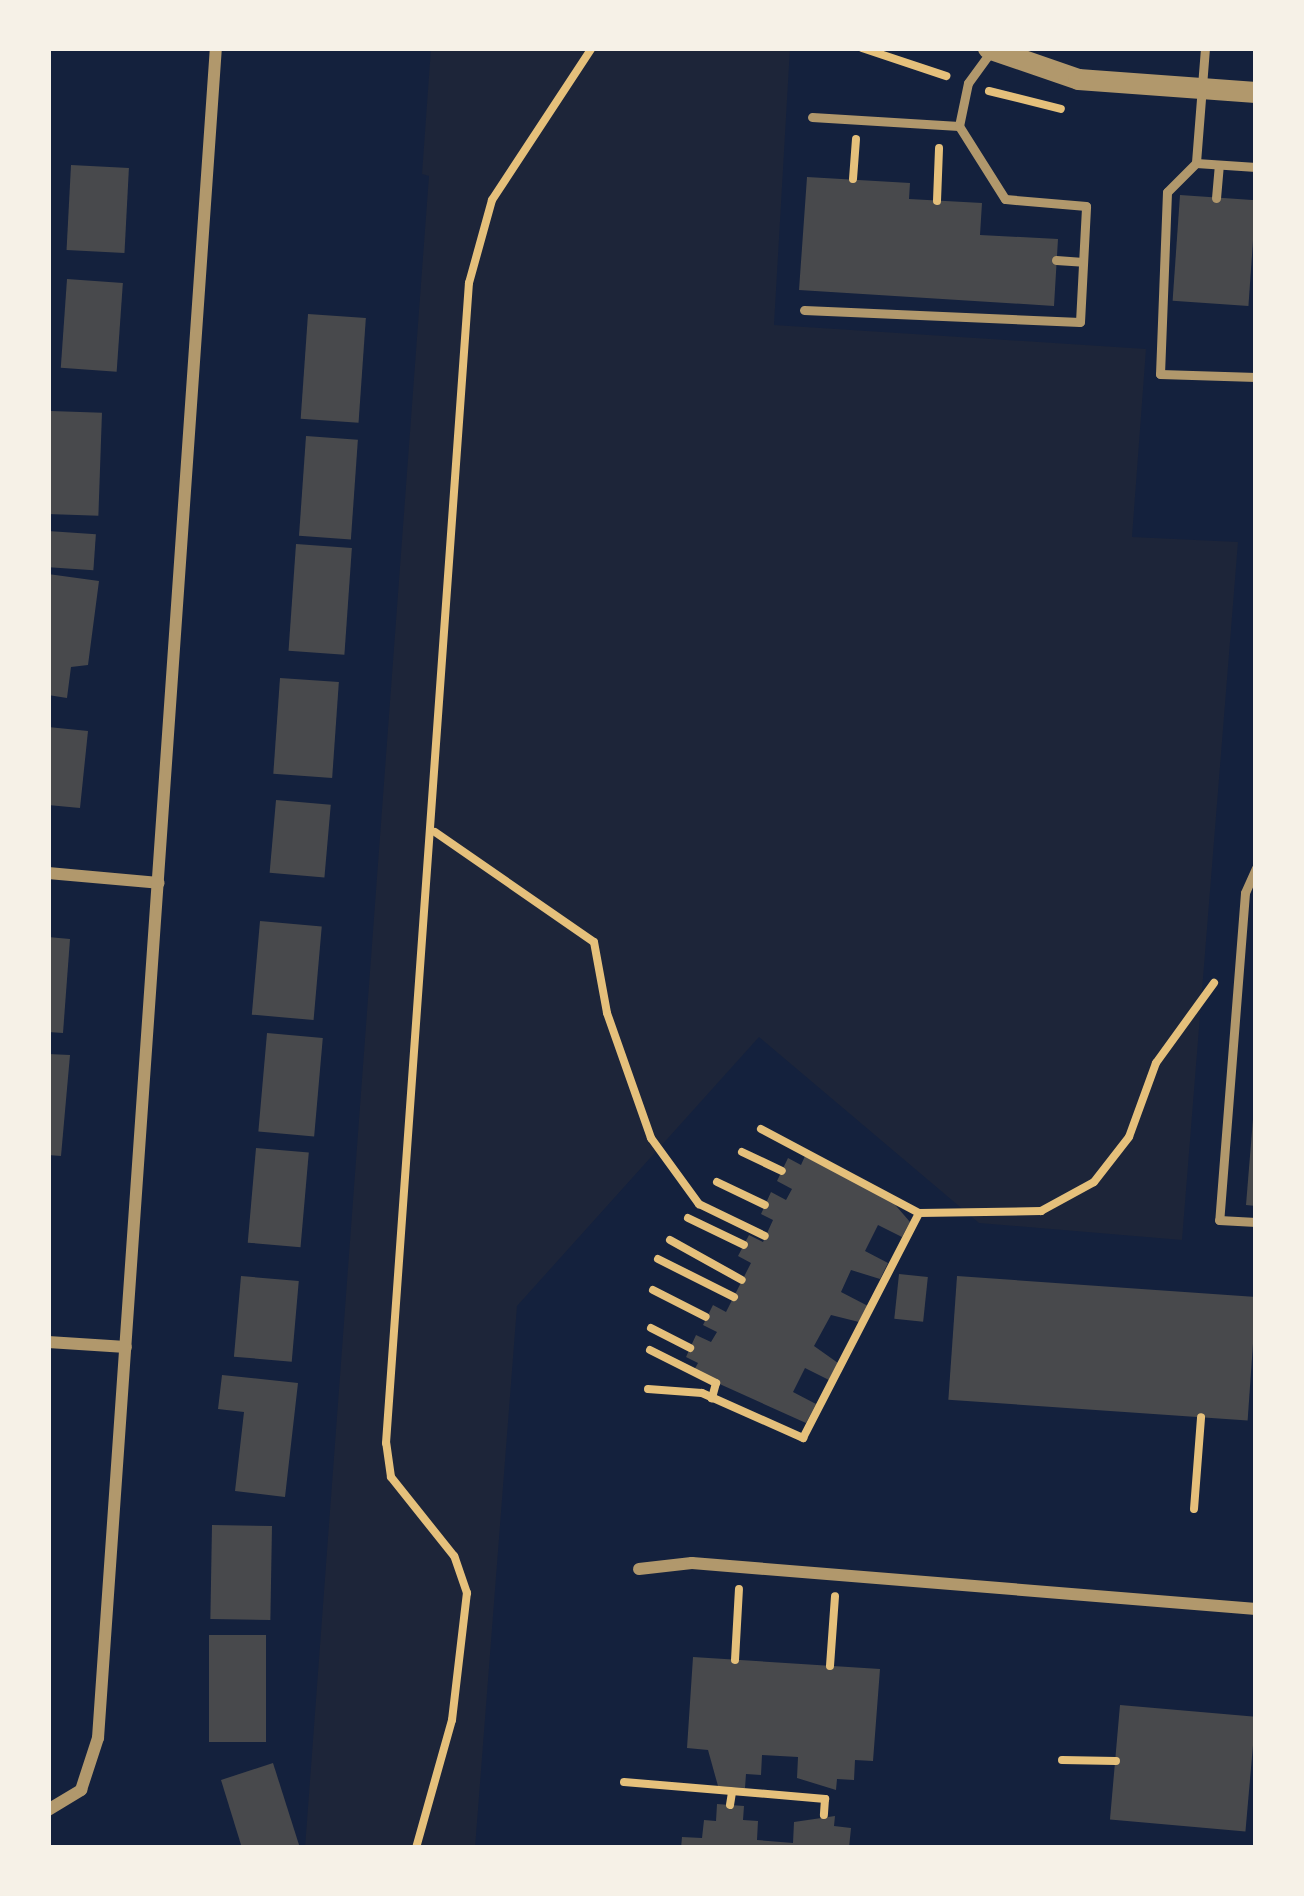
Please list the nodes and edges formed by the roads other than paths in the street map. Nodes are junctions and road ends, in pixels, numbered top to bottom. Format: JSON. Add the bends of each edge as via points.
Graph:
{"nodes":[{"id":1,"x":216,"y":48,"type":"edge"},
{"id":2,"x":1205,"y":48,"type":"edge"},
{"id":3,"x":991,"y":49,"type":"edge"},
{"id":4,"x":1202,"y":88,"type":"junction"},
{"id":5,"x":1256,"y":92,"type":"edge"},
{"id":6,"x":812,"y":117,"type":"dead end"},
{"id":7,"x":959,"y":126,"type":"junction"},
{"id":8,"x":1196,"y":164,"type":"junction"},
{"id":9,"x":1219,"y":165,"type":"junction"},
{"id":10,"x":1256,"y":167,"type":"edge"},
{"id":11,"x":1216,"y":197,"type":"dead end"},
{"id":12,"x":1057,"y":260,"type":"dead end"},
{"id":13,"x":1083,"y":262,"type":"junction"},
{"id":14,"x":804,"y":310,"type":"dead end"},
{"id":15,"x":1256,"y":377,"type":"edge"},
{"id":16,"x":1256,"y":868,"type":"edge"},
{"id":17,"x":48,"y":873,"type":"edge"},
{"id":18,"x":159,"y":883,"type":"junction"},
{"id":19,"x":1256,"y":1222,"type":"edge"},
{"id":20,"x":48,"y":1342,"type":"edge"},
{"id":21,"x":126,"y":1347,"type":"junction"},
{"id":22,"x":639,"y":1569,"type":"dead end"},
{"id":23,"x":1256,"y":1609,"type":"edge"},
{"id":24,"x":48,"y":1810,"type":"edge"}],
"edges":[{"from":1,"to":18,"type":"street"},
{"from":2,"to":4,"type":"lane"},
{"from":3,"to":4,"type":"street","via":[[1078,79]]},
{"from":3,"to":7,"type":"lane","via":[[968,83]]},
{"from":4,"to":5,"type":"street"},
{"from":4,"to":8,"type":"lane"},
{"from":6,"to":7,"type":"lane"},
{"from":7,"to":13,"type":"lane","via":[[1005,199],[1086,206]]},
{"from":8,"to":9,"type":"lane"},
{"from":8,"to":15,"type":"lane","via":[[1168,192],[1160,374]]},
{"from":9,"to":10,"type":"lane"},
{"from":9,"to":11,"type":"lane"},
{"from":12,"to":13,"type":"lane"},
{"from":13,"to":14,"type":"lane","via":[[1080,322]]},
{"from":16,"to":19,"type":"lane","via":[[1245,892],[1219,1220]]},
{"from":17,"to":18,"type":"street"},
{"from":18,"to":21,"type":"street"},
{"from":20,"to":21,"type":"street"},
{"from":21,"to":24,"type":"street","via":[[95,1758],[71,1802]]},
{"from":22,"to":23,"type":"street","via":[[740,1567]]}]}
